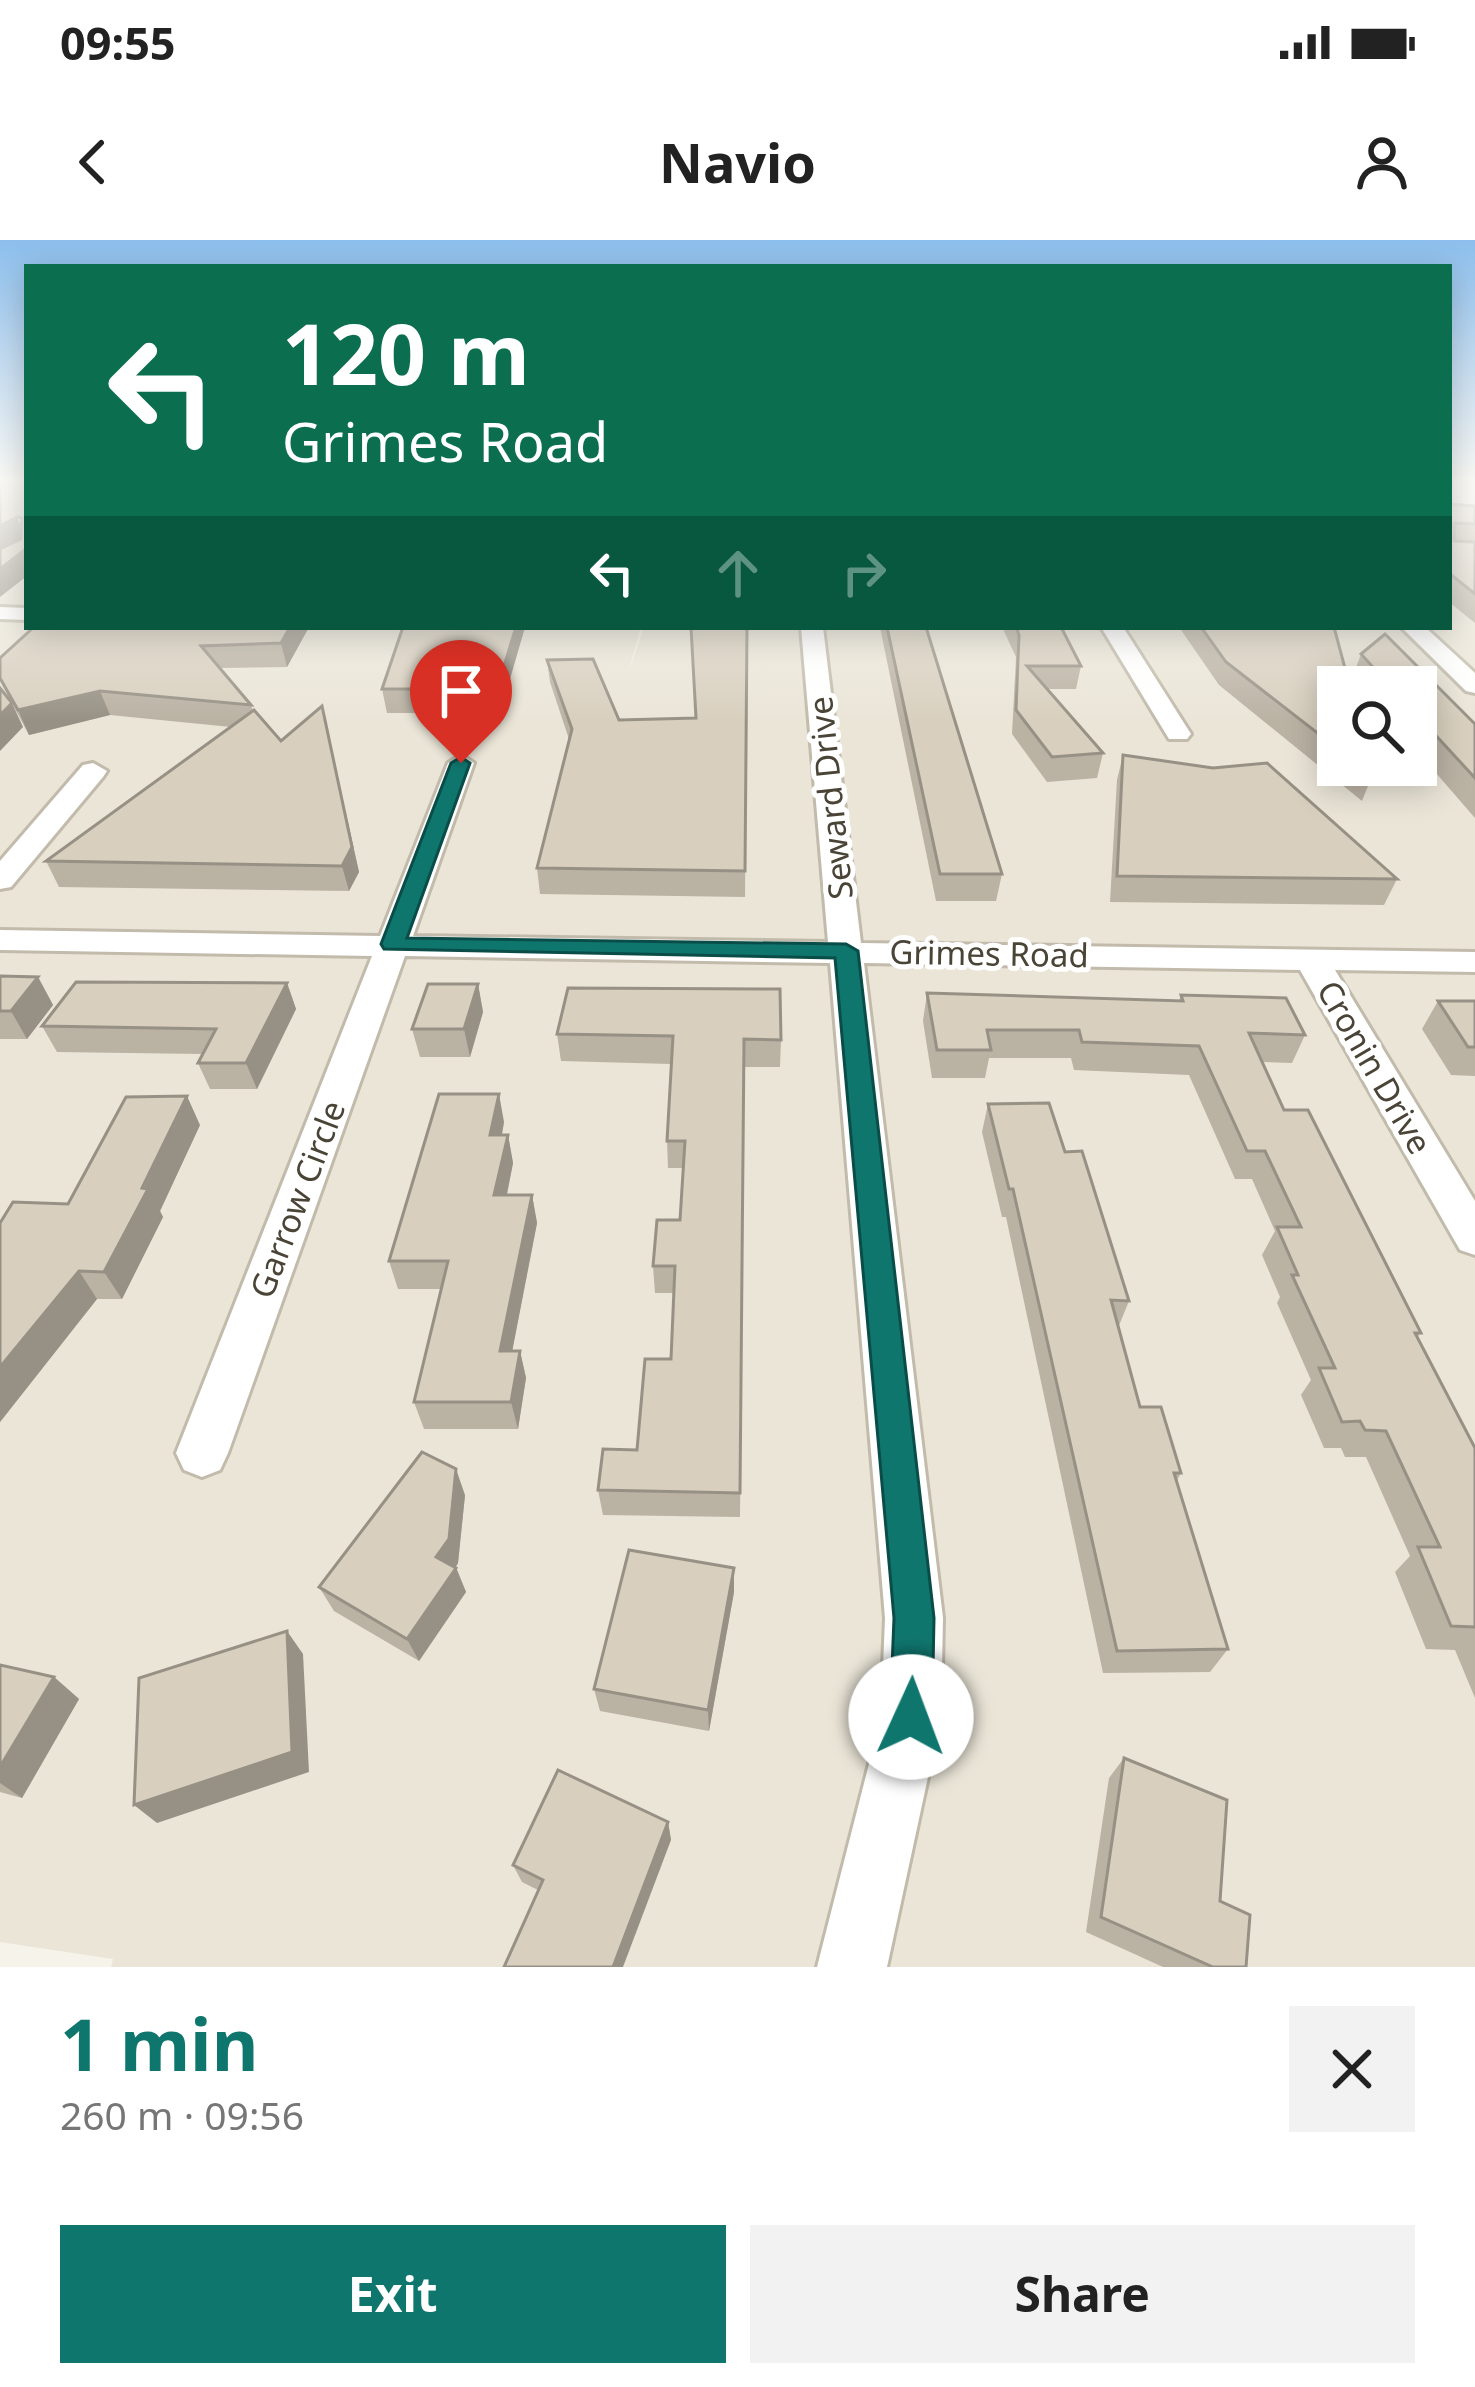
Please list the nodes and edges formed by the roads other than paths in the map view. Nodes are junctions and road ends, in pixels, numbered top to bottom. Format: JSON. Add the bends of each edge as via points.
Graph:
{"nodes":[{"id":1,"x":812,"y":630,"type":"edge"},
{"id":2,"x":1114,"y":630,"type":"edge"},
{"id":3,"x":1415,"y":630,"type":"edge"},
{"id":4,"x":1475,"y":686,"type":"edge"},
{"id":5,"x":1178,"y":734,"type":"dead end"},
{"id":6,"x":461,"y":763,"type":"dead end"},
{"id":7,"x":93,"y":771,"type":"dead end"},
{"id":8,"x":0,"y":880,"type":"edge"},
{"id":9,"x":0,"y":940,"type":"edge"},
{"id":10,"x":392,"y":944,"type":"junction"},
{"id":11,"x":846,"y":951,"type":"junction"},
{"id":12,"x":1311,"y":959,"type":"junction"},
{"id":13,"x":1475,"y":962,"type":"edge"},
{"id":14,"x":1475,"y":1238,"type":"edge"},
{"id":15,"x":202,"y":1454,"type":"dead end"},
{"id":16,"x":852,"y":1967,"type":"edge"}],
"edges":[{"from":1,"to":11,"type":"street","name":"Seward Drive"},
{"from":2,"to":5,"type":"street"},
{"from":3,"to":4,"type":"street"},
{"from":6,"to":10,"type":"street","name":"Garrow Circle"},
{"from":7,"to":8,"type":"street"},
{"from":9,"to":10,"type":"street","name":"Grimes Road"},
{"from":10,"to":11,"type":"street","name":"Grimes Road"},
{"from":10,"to":15,"type":"street","name":"Garrow Circle"},
{"from":11,"to":12,"type":"street","name":"Grimes Road"},
{"from":11,"to":16,"type":"street","name":"Seward Drive","via":[[914,1618],[911,1717]]},
{"from":12,"to":13,"type":"street","name":"Grimes Road"},
{"from":12,"to":14,"type":"street","name":"Cronin Drive"}]}
